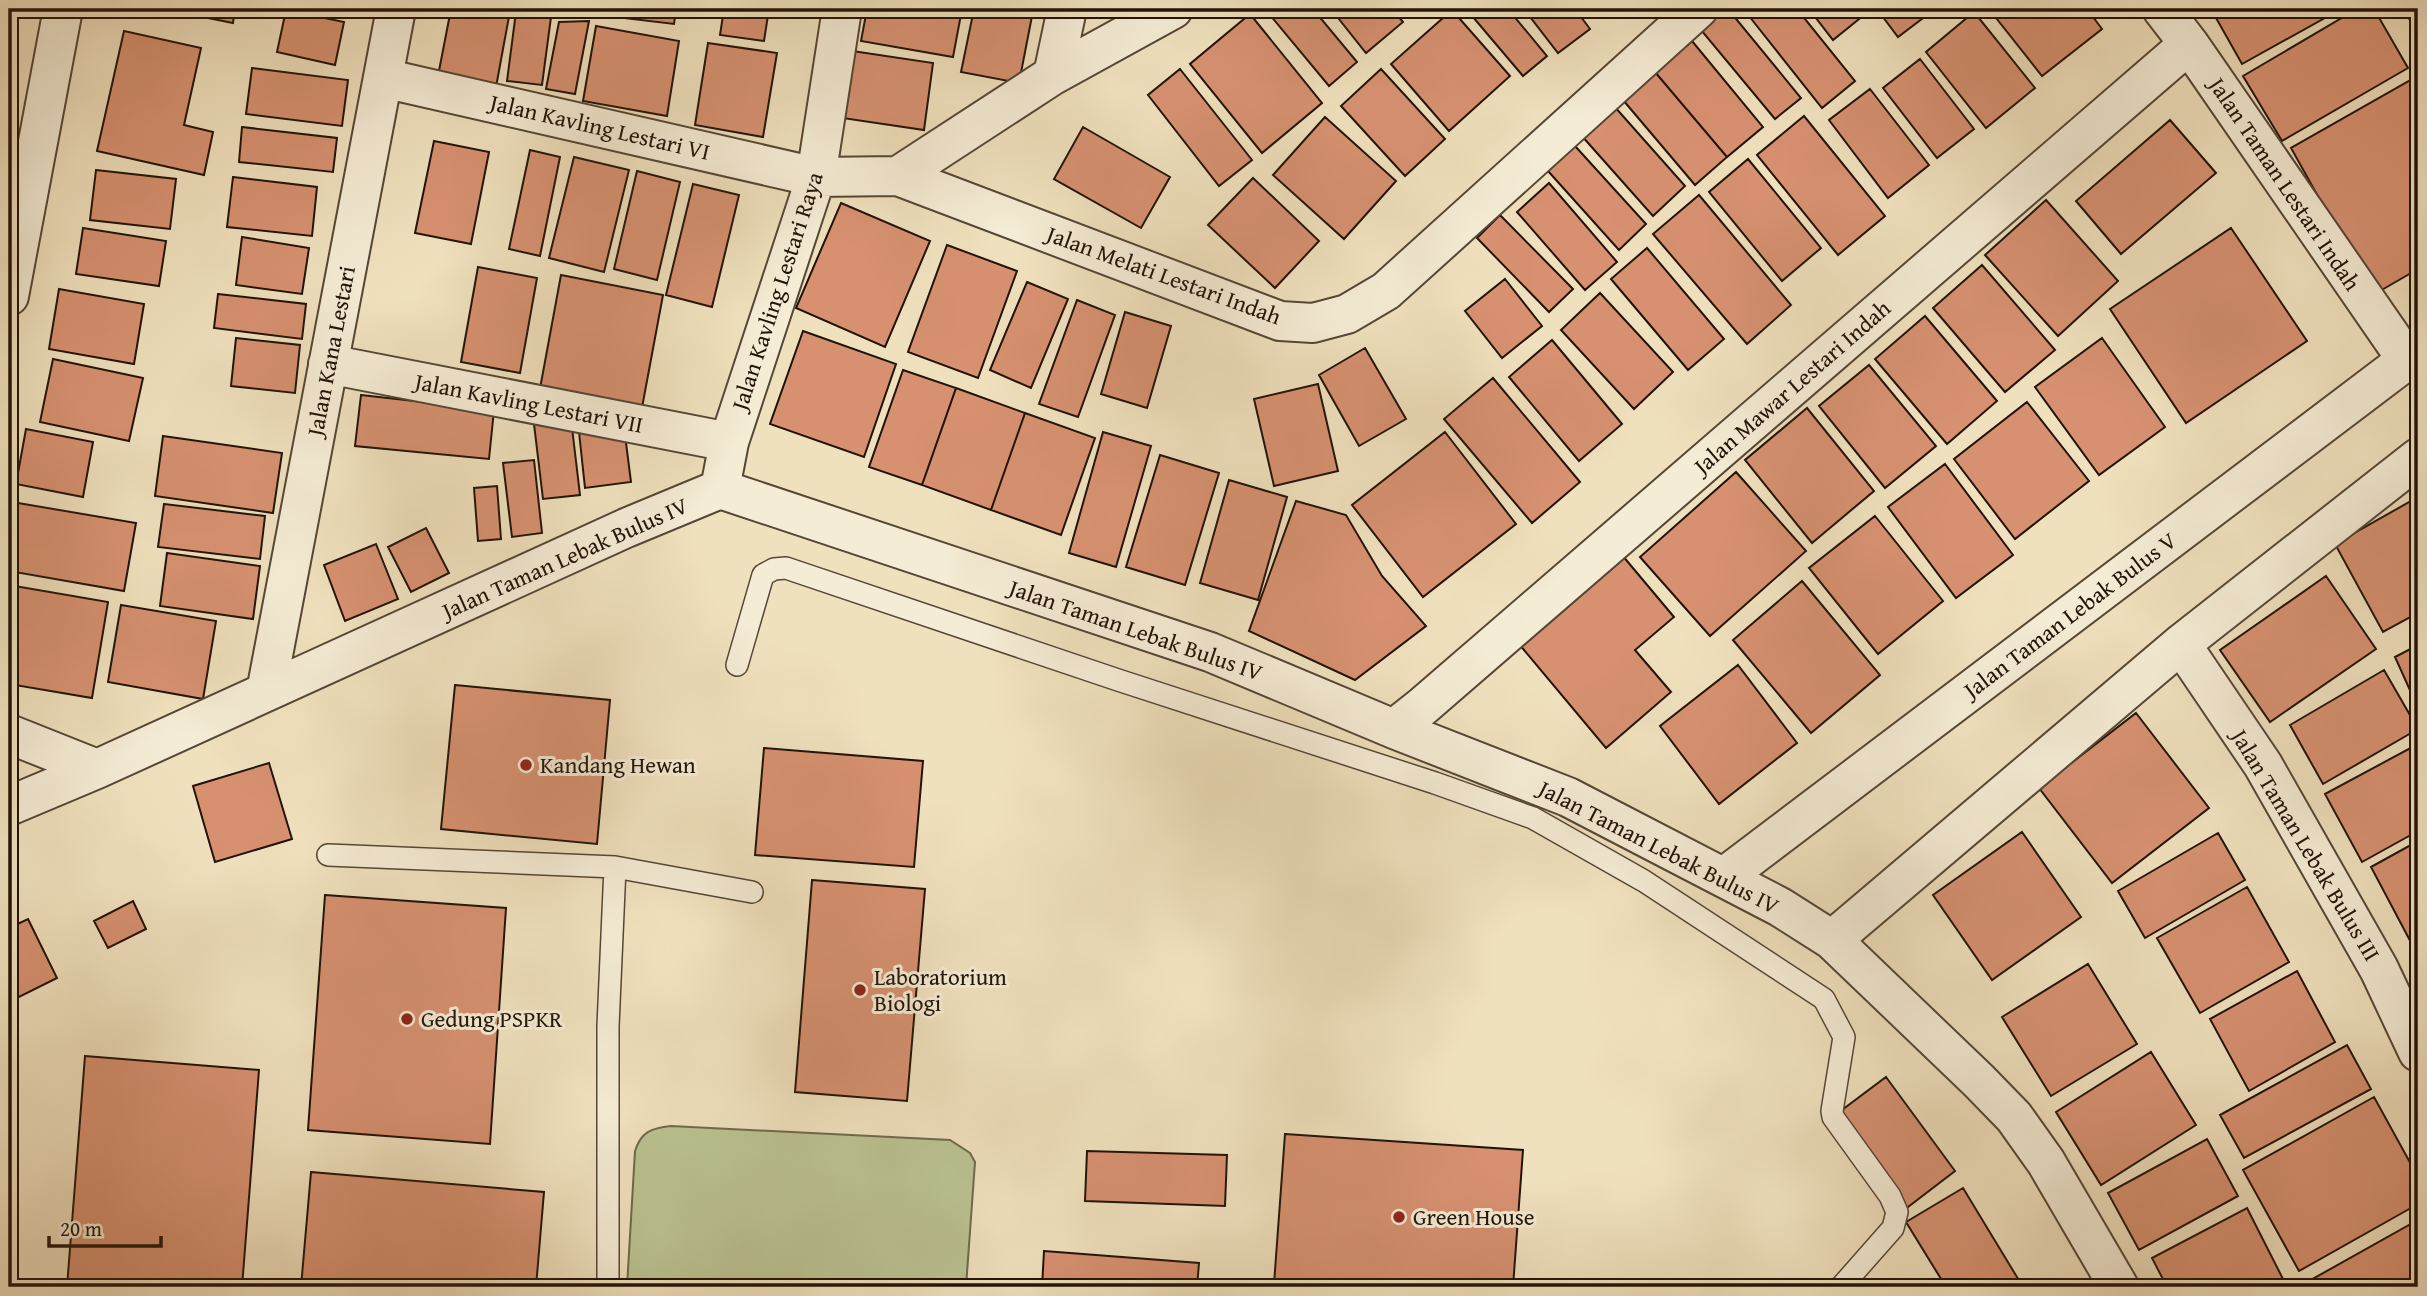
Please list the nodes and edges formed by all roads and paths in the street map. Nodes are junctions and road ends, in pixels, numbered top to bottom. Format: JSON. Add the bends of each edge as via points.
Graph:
{"nodes":[{"id":1,"x":63,"y":9,"type":"edge"},
{"id":2,"x":396,"y":9,"type":"edge"},
{"id":3,"x":842,"y":9,"type":"edge"},
{"id":4,"x":1068,"y":9,"type":"edge"},
{"id":5,"x":1173,"y":9,"type":"edge"},
{"id":6,"x":1698,"y":9,"type":"edge"},
{"id":7,"x":2162,"y":9,"type":"edge"},
{"id":8,"x":2189,"y":44,"type":"junction"},
{"id":9,"x":1053,"y":75,"type":"junction"},
{"id":10,"x":383,"y":78,"type":"junction"},
{"id":11,"x":898,"y":176,"type":"junction"},
{"id":12,"x":816,"y":177,"type":"junction"},
{"id":13,"x":9,"y":296,"type":"edge"},
{"id":14,"x":2412,"y":357,"type":"edge"},
{"id":15,"x":328,"y":364,"type":"junction"},
{"id":16,"x":729,"y":442,"type":"junction"},
{"id":17,"x":2418,"y":458,"type":"edge"},
{"id":18,"x":720,"y":489,"type":"junction"},
{"id":19,"x":2181,"y":644,"type":"junction"},
{"id":20,"x":737,"y":665,"type":"dead end"},
{"id":21,"x":266,"y":692,"type":"junction"},
{"id":22,"x":1394,"y":729,"type":"junction"},
{"id":23,"x":9,"y":734,"type":"edge"},
{"id":24,"x":96,"y":769,"type":"junction"},
{"id":25,"x":9,"y":806,"type":"edge"},
{"id":26,"x":328,"y":856,"type":"dead end"},
{"id":27,"x":615,"y":867,"type":"junction"},
{"id":28,"x":1724,"y":877,"type":"junction"},
{"id":29,"x":752,"y":892,"type":"dead end"},
{"id":30,"x":1832,"y":940,"type":"junction"},
{"id":31,"x":2418,"y":1052,"type":"edge"},
{"id":32,"x":608,"y":1287,"type":"edge"},
{"id":33,"x":1841,"y":1287,"type":"edge"},
{"id":34,"x":2119,"y":1287,"type":"edge"}],
"edges":[{"from":1,"to":13,"type":"street"},
{"from":2,"to":10,"type":"street","name":"Jalan Kana Lestari"},
{"from":3,"to":12,"type":"street","name":"Jalan Kavling Lestari Raya"},
{"from":4,"to":9,"type":"street"},
{"from":5,"to":9,"type":"street"},
{"from":6,"to":11,"type":"street","name":"Jalan Melati Lestari Indah","via":[[1386,291],[1347,314],[1313,323],[1280,321]]},
{"from":7,"to":8,"type":"street","name":"Jalan Taman Lestari Indah"},
{"from":8,"to":14,"type":"street","name":"Jalan Taman Lestari Indah"},
{"from":8,"to":22,"type":"street","name":"Jalan Mawar Lestari Indah"},
{"from":9,"to":11,"type":"street"},
{"from":10,"to":12,"type":"street","name":"Jalan Kavling Lestari VI"},
{"from":10,"to":15,"type":"street","name":"Jalan Kana Lestari"},
{"from":11,"to":12,"type":"street","name":"Jalan Melati Lestari Indah"},
{"from":12,"to":16,"type":"street","name":"Jalan Kavling Lestari Raya"},
{"from":14,"to":28,"type":"street","name":"Jalan Taman Lebak Bulus V"},
{"from":15,"to":16,"type":"street","name":"Jalan Kavling Lestari VII"},
{"from":15,"to":21,"type":"street","name":"Jalan Kana Lestari"},
{"from":16,"to":18,"type":"street","name":"Jalan Kavling Lestari Raya"},
{"from":17,"to":19,"type":"street"},
{"from":18,"to":21,"type":"street","name":"Jalan Taman Lebak Bulus IV"},
{"from":18,"to":22,"type":"street","name":"Jalan Taman Lebak Bulus IV","via":[[1210,652]]},
{"from":19,"to":30,"type":"street"},
{"from":19,"to":31,"type":"street","name":"Jalan Taman Lebak Bulus III","via":[[2263,765],[2379,969]]},
{"from":20,"to":33,"type":"lane","via":[[763,575],[786,568],[1435,783],[1544,824],[1644,881],[1824,999],[1844,1037],[1833,1117],[1897,1212],[1893,1228]]},
{"from":21,"to":24,"type":"street","name":"Jalan Taman Lebak Bulus IV"},
{"from":22,"to":28,"type":"street","name":"Jalan Taman Lebak Bulus IV","via":[[1567,797]]},
{"from":23,"to":24,"type":"street"},
{"from":24,"to":25,"type":"street","name":"Jalan Taman Lebak Bulus IV"},
{"from":26,"to":27,"type":"lane"},
{"from":27,"to":29,"type":"lane"},
{"from":27,"to":32,"type":"lane","via":[[608,1026]]},
{"from":28,"to":30,"type":"street","name":"Jalan Taman Lebak Bulus IV"},
{"from":30,"to":34,"type":"street","name":"Jalan Taman Lebak Bulus IV","via":[[2014,1117],[2046,1162]]}]}
